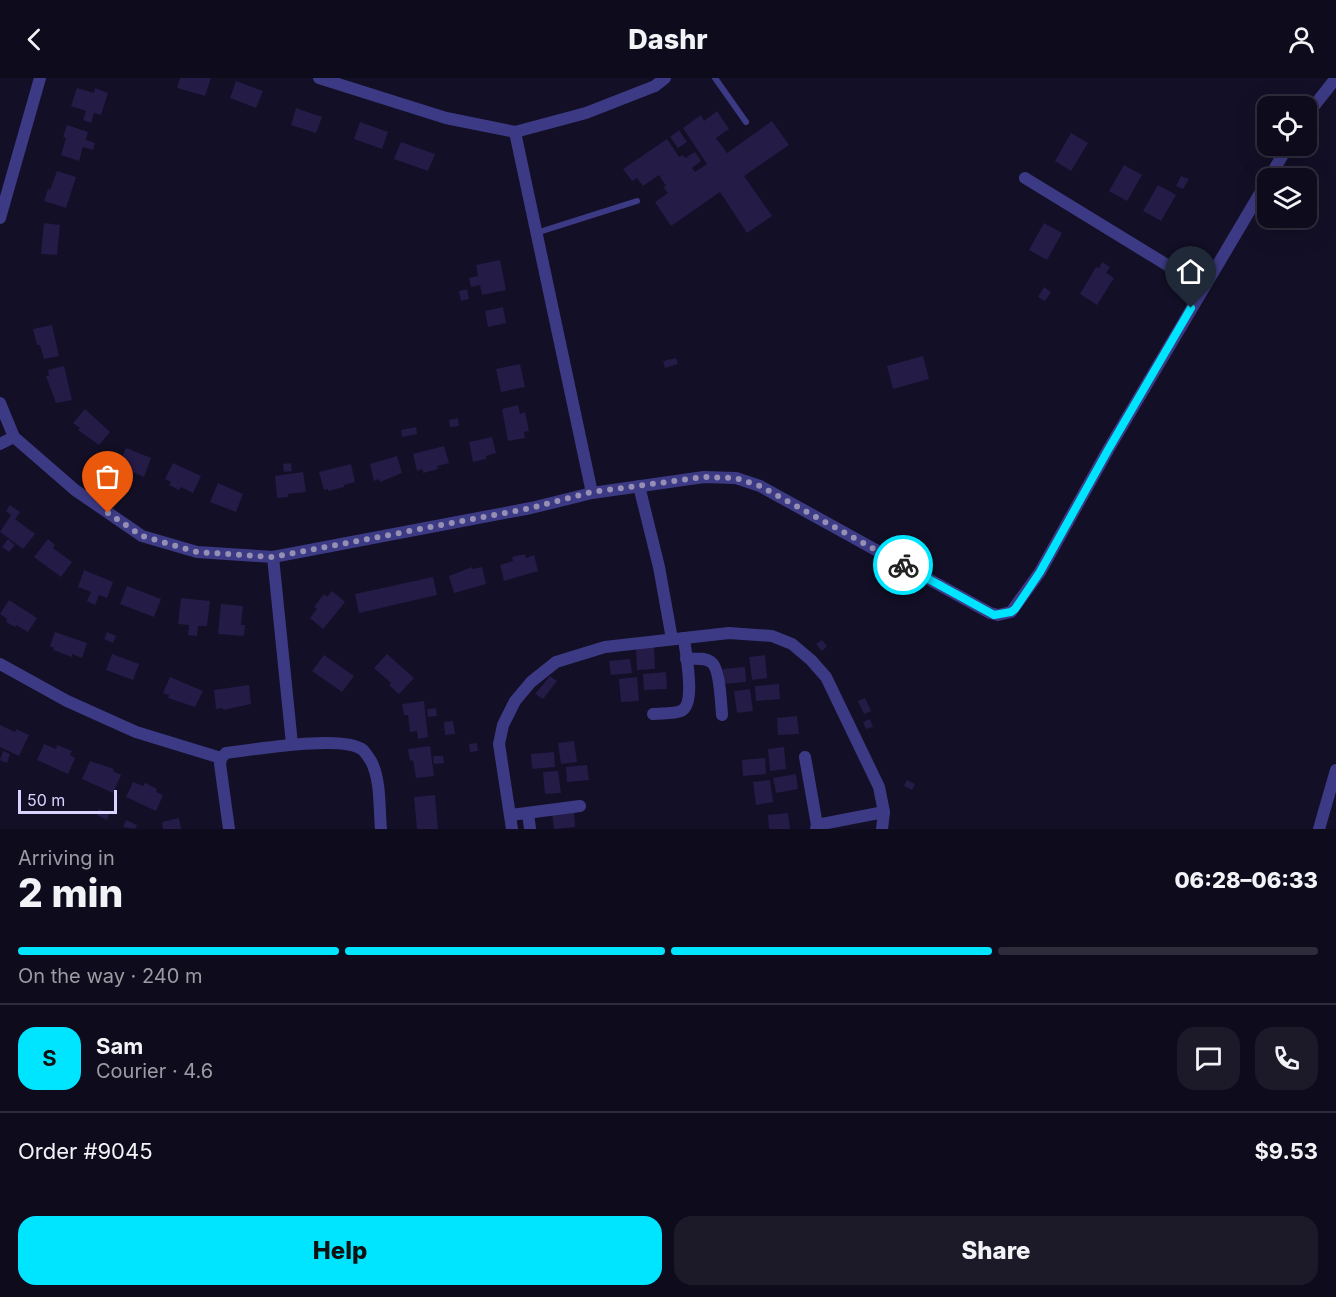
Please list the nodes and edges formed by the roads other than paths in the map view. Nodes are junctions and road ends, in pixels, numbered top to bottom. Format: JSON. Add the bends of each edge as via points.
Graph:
{"nodes":[{"id":1,"x":40,"y":78,"type":"edge"},
{"id":2,"x":319,"y":78,"type":"edge"},
{"id":3,"x":664,"y":78,"type":"edge"},
{"id":4,"x":714,"y":78,"type":"edge"},
{"id":5,"x":1336,"y":78,"type":"edge"},
{"id":6,"x":1317,"y":102,"type":"edge"},
{"id":7,"x":746,"y":122,"type":"dead end"},
{"id":8,"x":515,"y":132,"type":"junction"},
{"id":9,"x":1281,"y":156,"type":"edge"},
{"id":10,"x":1025,"y":178,"type":"dead end"},
{"id":11,"x":637,"y":201,"type":"dead end"},
{"id":12,"x":0,"y":218,"type":"edge"},
{"id":13,"x":536,"y":233,"type":"junction"},
{"id":14,"x":1203,"y":287,"type":"junction"},
{"id":15,"x":0,"y":404,"type":"edge"},
{"id":16,"x":14,"y":437,"type":"junction"},
{"id":17,"x":0,"y":444,"type":"edge"},
{"id":18,"x":639,"y":486,"type":"junction"},
{"id":19,"x":592,"y":492,"type":"junction"},
{"id":20,"x":273,"y":557,"type":"junction"},
{"id":21,"x":678,"y":638,"type":"junction"},
{"id":22,"x":686,"y":659,"type":"junction"},
{"id":23,"x":0,"y":664,"type":"edge"},
{"id":24,"x":653,"y":714,"type":"dead end"},
{"id":25,"x":722,"y":715,"type":"dead end"},
{"id":26,"x":292,"y":744,"type":"junction"},
{"id":27,"x":805,"y":757,"type":"dead end"},
{"id":28,"x":220,"y":758,"type":"junction"},
{"id":29,"x":1336,"y":770,"type":"edge"},
{"id":30,"x":580,"y":806,"type":"dead end"},
{"id":31,"x":884,"y":812,"type":"junction"},
{"id":32,"x":528,"y":813,"type":"junction"},
{"id":33,"x":511,"y":815,"type":"junction"},
{"id":34,"x":816,"y":827,"type":"edge"},
{"id":35,"x":229,"y":829,"type":"edge"},
{"id":36,"x":381,"y":829,"type":"edge"},
{"id":37,"x":512,"y":829,"type":"edge"},
{"id":38,"x":530,"y":829,"type":"edge"},
{"id":39,"x":882,"y":829,"type":"edge"},
{"id":40,"x":1319,"y":829,"type":"edge"}],
"edges":[{"from":1,"to":12,"type":"street"},
{"from":2,"to":8,"type":"street","via":[[446,118]]},
{"from":3,"to":8,"type":"street","via":[[655,86],[586,113]]},
{"from":4,"to":7,"type":"lane"},
{"from":5,"to":6,"type":"street"},
{"from":8,"to":13,"type":"street"},
{"from":9,"to":14,"type":"street"},
{"from":10,"to":14,"type":"street"},
{"from":11,"to":13,"type":"lane"},
{"from":13,"to":19,"type":"street"},
{"from":14,"to":18,"type":"street","via":[[1040,572],[1011,612],[990,613],[751,482],[704,477]]},
{"from":15,"to":16,"type":"street"},
{"from":16,"to":17,"type":"street"},
{"from":16,"to":20,"type":"street","via":[[75,490],[142,536],[197,552]]},
{"from":18,"to":19,"type":"street"},
{"from":18,"to":21,"type":"street"},
{"from":19,"to":20,"type":"street","via":[[531,508]]},
{"from":20,"to":26,"type":"street"},
{"from":21,"to":22,"type":"street"},
{"from":21,"to":31,"type":"street","via":[[729,633],[772,636],[792,644],[811,660],[826,677],[879,787]]},
{"from":21,"to":33,"type":"street","via":[[605,647],[556,662],[531,682],[515,701],[499,744]]},
{"from":22,"to":24,"type":"street","via":[[691,695],[688,706],[681,711]]},
{"from":22,"to":25,"type":"street","via":[[703,658],[717,668]]},
{"from":23,"to":28,"type":"street","via":[[67,701],[136,732]]},
{"from":26,"to":28,"type":"street","via":[[226,753]]},
{"from":26,"to":36,"type":"street","via":[[351,745],[363,750],[376,780]]},
{"from":27,"to":34,"type":"street"},
{"from":28,"to":35,"type":"street"},
{"from":29,"to":40,"type":"street"},
{"from":30,"to":32,"type":"street"},
{"from":31,"to":34,"type":"street"},
{"from":31,"to":39,"type":"street"},
{"from":32,"to":33,"type":"street"},
{"from":32,"to":38,"type":"street"},
{"from":33,"to":37,"type":"street"}]}
